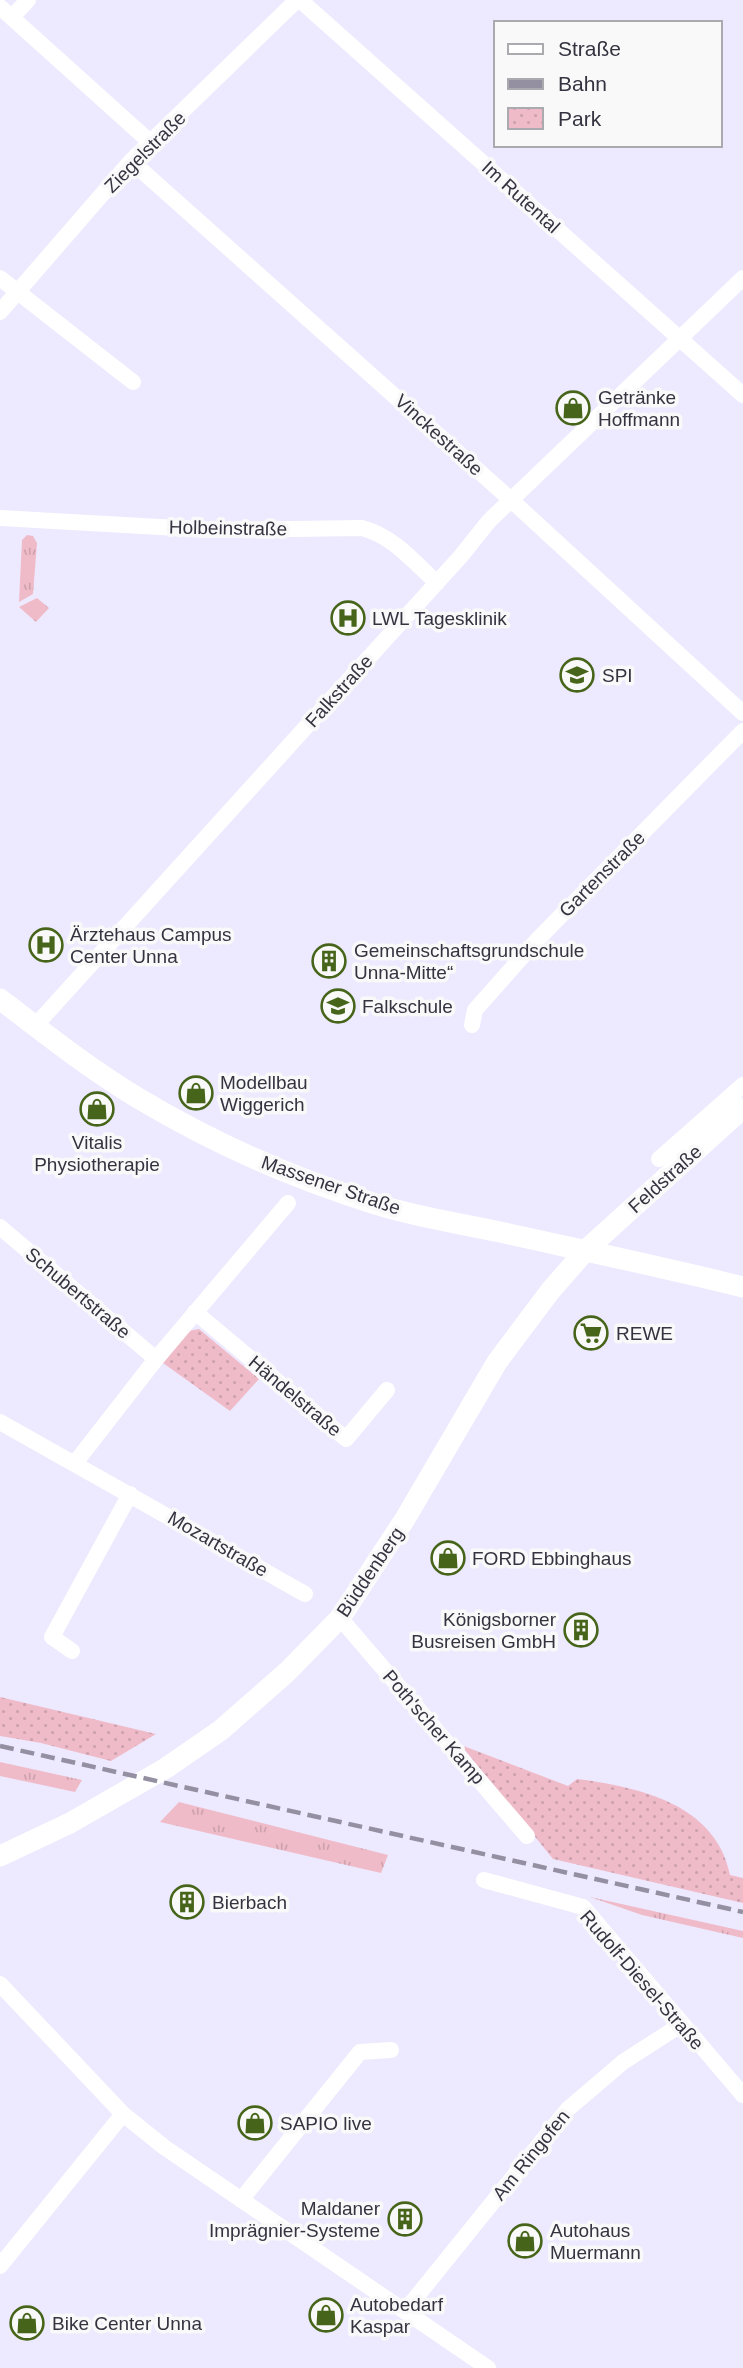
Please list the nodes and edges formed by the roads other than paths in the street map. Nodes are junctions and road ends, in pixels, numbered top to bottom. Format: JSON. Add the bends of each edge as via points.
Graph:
{"nodes":[{"id":1,"x":27,"y":0,"type":"edge"},
{"id":2,"x":298,"y":0,"type":"edge"},
{"id":3,"x":6,"y":12,"type":"edge"},
{"id":4,"x":150,"y":142,"type":"junction"},
{"id":5,"x":131,"y":161,"type":"junction"},
{"id":6,"x":0,"y":278,"type":"edge"},
{"id":7,"x":743,"y":278,"type":"edge"},
{"id":8,"x":17,"y":293,"type":"junction"},
{"id":9,"x":0,"y":312,"type":"edge"},
{"id":10,"x":680,"y":338,"type":"junction"},
{"id":11,"x":133,"y":382,"type":"dead end"},
{"id":12,"x":743,"y":395,"type":"edge"},
{"id":13,"x":510,"y":499,"type":"junction"},
{"id":14,"x":0,"y":518,"type":"edge"},
{"id":15,"x":437,"y":583,"type":"junction"},
{"id":16,"x":743,"y":713,"type":"edge"},
{"id":17,"x":743,"y":730,"type":"edge"},
{"id":18,"x":0,"y":999,"type":"edge"},
{"id":19,"x":472,"y":1025,"type":"dead end"},
{"id":20,"x":35,"y":1026,"type":"junction"},
{"id":21,"x":743,"y":1085,"type":"edge"},
{"id":22,"x":743,"y":1108,"type":"edge"},
{"id":23,"x":659,"y":1159,"type":"dead end"},
{"id":24,"x":288,"y":1203,"type":"dead end"},
{"id":25,"x":0,"y":1227,"type":"edge"},
{"id":26,"x":587,"y":1250,"type":"junction"},
{"id":27,"x":743,"y":1287,"type":"edge"},
{"id":28,"x":195,"y":1312,"type":"junction"},
{"id":29,"x":156,"y":1359,"type":"junction"},
{"id":30,"x":387,"y":1390,"type":"dead end"},
{"id":31,"x":0,"y":1422,"type":"edge"},
{"id":32,"x":75,"y":1463,"type":"junction"},
{"id":33,"x":130,"y":1494,"type":"junction"},
{"id":34,"x":305,"y":1594,"type":"dead end"},
{"id":35,"x":340,"y":1618,"type":"junction"},
{"id":36,"x":72,"y":1651,"type":"dead end"},
{"id":37,"x":527,"y":1836,"type":"dead end"},
{"id":38,"x":0,"y":1856,"type":"edge"},
{"id":39,"x":484,"y":1880,"type":"dead end"},
{"id":40,"x":0,"y":1984,"type":"edge"},
{"id":41,"x":682,"y":2024,"type":"junction"},
{"id":42,"x":391,"y":2050,"type":"dead end"},
{"id":43,"x":743,"y":2095,"type":"edge"},
{"id":44,"x":123,"y":2114,"type":"junction"},
{"id":45,"x":241,"y":2200,"type":"junction"},
{"id":46,"x":0,"y":2266,"type":"edge"},
{"id":47,"x":405,"y":2311,"type":"junction"},
{"id":48,"x":488,"y":2368,"type":"edge"}],
"edges":[{"from":1,"to":3,"type":"street"},
{"from":2,"to":4,"type":"street","name":"Ziegelstraße"},
{"from":2,"to":10,"type":"street","name":"Im Rutental"},
{"from":3,"to":4,"type":"street"},
{"from":4,"to":5,"type":"street","name":"Ziegelstraße"},
{"from":5,"to":8,"type":"street","name":"Ziegelstraße"},
{"from":5,"to":13,"type":"street","name":"Vinckestraße"},
{"from":6,"to":8,"type":"street"},
{"from":7,"to":10,"type":"street","name":"Falkstraße"},
{"from":8,"to":9,"type":"street","name":"Ziegelstraße"},
{"from":8,"to":11,"type":"street"},
{"from":10,"to":12,"type":"street","name":"Im Rutental"},
{"from":10,"to":13,"type":"street","name":"Falkstraße"},
{"from":13,"to":15,"type":"street","name":"Falkstraße"},
{"from":13,"to":16,"type":"street","name":"Vinckestraße"},
{"from":14,"to":15,"type":"street","name":"Holbeinstraße","via":[[213,530],[362,528],[390,540]]},
{"from":15,"to":20,"type":"street","name":"Falkstraße"},
{"from":17,"to":19,"type":"street","name":"Gartenstraße","via":[[538,939],[475,1010]]},
{"from":18,"to":20,"type":"main road","name":"Massener Straße"},
{"from":20,"to":26,"type":"main road","name":"Massener Straße","via":[[137,1097],[217,1141],[298,1177],[379,1205]]},
{"from":21,"to":23,"type":"street","name":"Feldstraße"},
{"from":22,"to":26,"type":"main road","name":"Feldstraße"},
{"from":24,"to":28,"type":"street"},
{"from":25,"to":29,"type":"street","name":"Schubertstraße"},
{"from":26,"to":27,"type":"main road","name":"Massener Straße"},
{"from":26,"to":35,"type":"main road","name":"Büddenberg","via":[[497,1362],[405,1519]]},
{"from":28,"to":29,"type":"street"},
{"from":28,"to":30,"type":"street","name":"Händelstraße","via":[[346,1439]]},
{"from":29,"to":32,"type":"street"},
{"from":31,"to":32,"type":"street","name":"Mozartstraße"},
{"from":32,"to":33,"type":"street","name":"Mozartstraße"},
{"from":33,"to":34,"type":"street","name":"Mozartstraße"},
{"from":33,"to":36,"type":"street","via":[[52,1637]]},
{"from":35,"to":37,"type":"street","name":"Poth'scher Kamp"},
{"from":35,"to":38,"type":"main road","name":"Büddenberg","via":[[221,1730],[103,1805]]},
{"from":39,"to":41,"type":"street","name":"Rudolf-Diesel-Straße","via":[[583,1908]]},
{"from":40,"to":44,"type":"street"},
{"from":41,"to":43,"type":"street","name":"Rudolf-Diesel-Straße"},
{"from":41,"to":47,"type":"street","name":"Am Ringofen","via":[[623,2062],[568,2109]]},
{"from":42,"to":45,"type":"street","via":[[360,2052]]},
{"from":44,"to":45,"type":"street"},
{"from":44,"to":46,"type":"street"},
{"from":45,"to":47,"type":"street"},
{"from":47,"to":48,"type":"street"}]}
